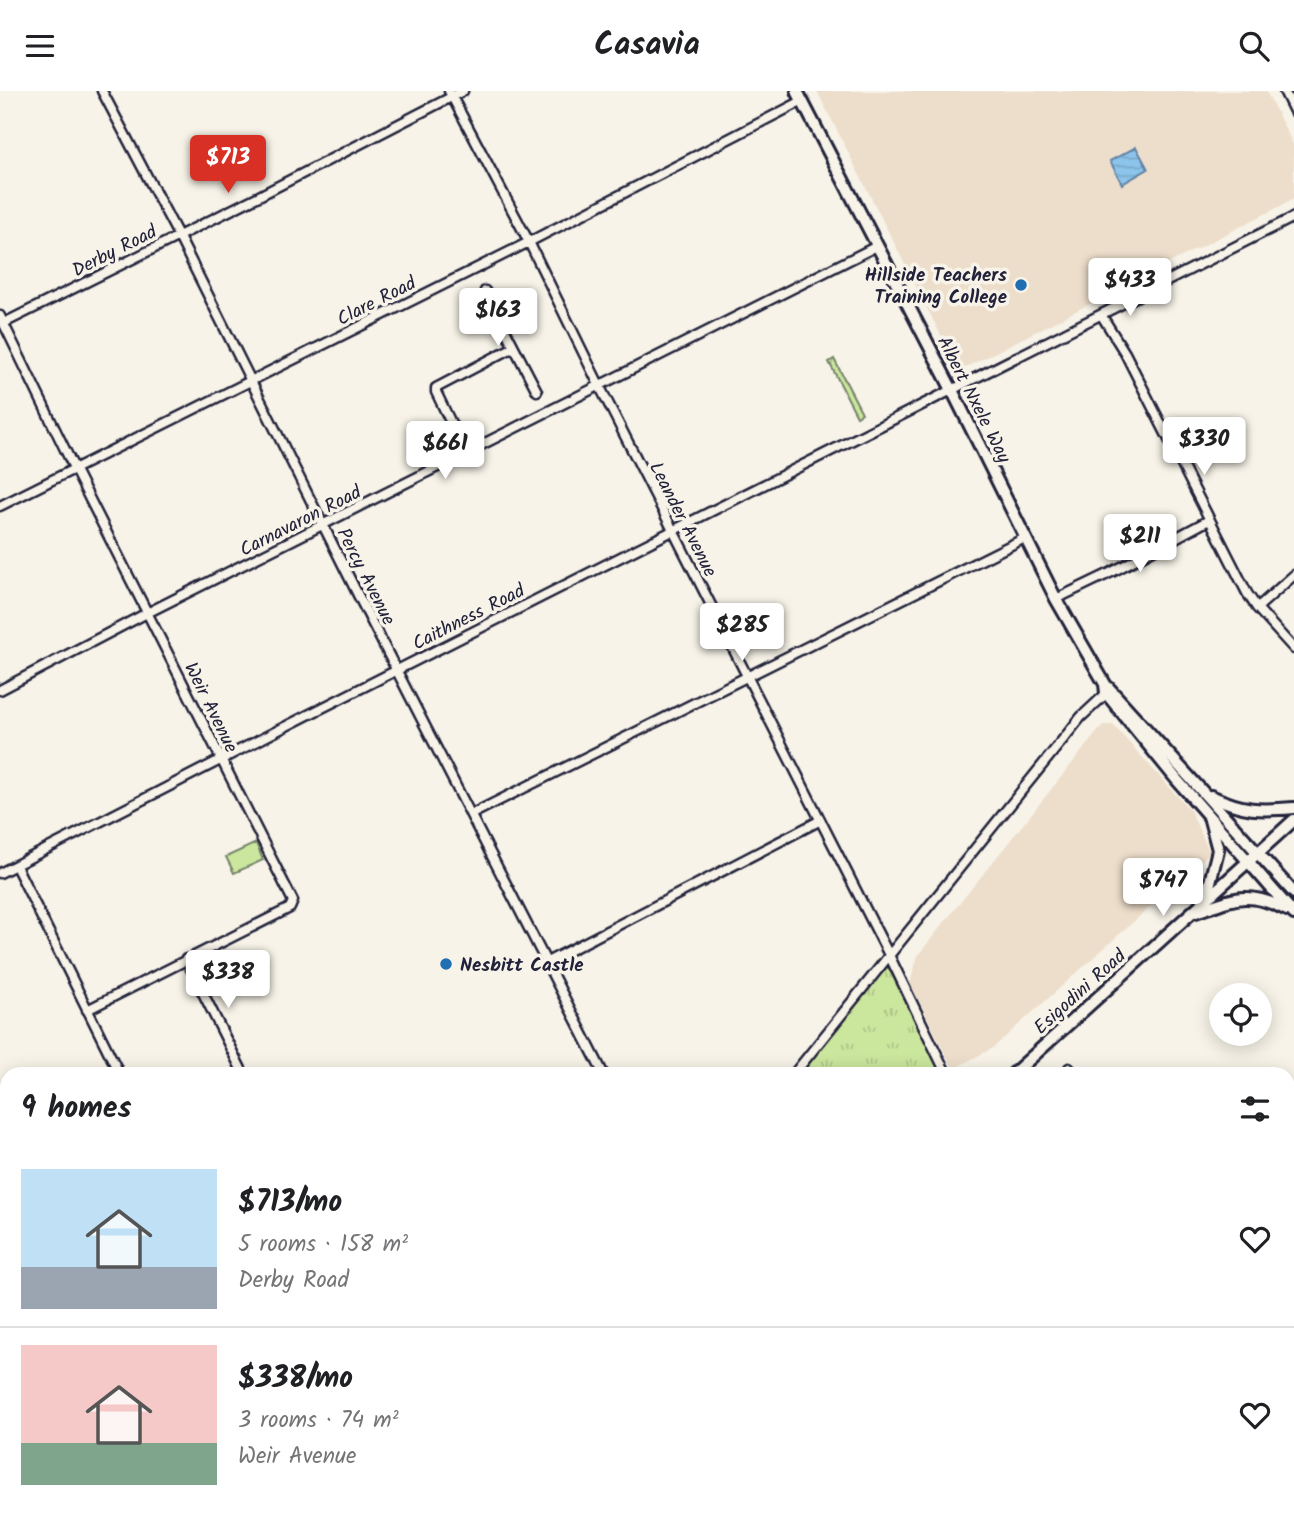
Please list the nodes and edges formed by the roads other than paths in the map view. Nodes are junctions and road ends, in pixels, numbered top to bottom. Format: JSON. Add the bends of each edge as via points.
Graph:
{"nodes":[{"id":1,"x":102,"y":91,"type":"edge"},
{"id":2,"x":463,"y":91,"type":"edge"},
{"id":3,"x":1284,"y":91,"type":"edge"},
{"id":4,"x":451,"y":94,"type":"edge"},
{"id":5,"x":800,"y":96,"type":"edge"},
{"id":6,"x":1294,"y":111,"type":"edge"},
{"id":7,"x":1294,"y":217,"type":"edge"},
{"id":8,"x":178,"y":235,"type":"junction"},
{"id":9,"x":529,"y":242,"type":"junction"},
{"id":10,"x":877,"y":246,"type":"junction"},
{"id":11,"x":485,"y":291,"type":"dead end"},
{"id":12,"x":1102,"y":316,"type":"junction"},
{"id":13,"x":2,"y":320,"type":"edge"},
{"id":14,"x":514,"y":347,"type":"junction"},
{"id":15,"x":252,"y":382,"type":"junction"},
{"id":16,"x":600,"y":387,"type":"junction"},
{"id":17,"x":952,"y":390,"type":"junction"},
{"id":18,"x":537,"y":391,"type":"dead end"},
{"id":19,"x":466,"y":454,"type":"junction"},
{"id":20,"x":74,"y":468,"type":"junction"},
{"id":21,"x":0,"y":506,"type":"edge"},
{"id":22,"x":1209,"y":520,"type":"junction"},
{"id":23,"x":323,"y":526,"type":"junction"},
{"id":24,"x":673,"y":531,"type":"junction"},
{"id":25,"x":1024,"y":538,"type":"junction"},
{"id":26,"x":1294,"y":575,"type":"edge"},
{"id":27,"x":1056,"y":599,"type":"junction"},
{"id":28,"x":1257,"y":608,"type":"junction"},
{"id":29,"x":148,"y":613,"type":"junction"},
{"id":30,"x":1294,"y":649,"type":"edge"},
{"id":31,"x":397,"y":670,"type":"junction"},
{"id":32,"x":747,"y":677,"type":"junction"},
{"id":33,"x":1107,"y":688,"type":"junction"},
{"id":34,"x":0,"y":690,"type":"edge"},
{"id":35,"x":221,"y":761,"type":"junction"},
{"id":36,"x":1206,"y":793,"type":"junction"},
{"id":37,"x":1294,"y":808,"type":"edge"},
{"id":38,"x":1208,"y":813,"type":"junction"},
{"id":39,"x":472,"y":814,"type":"junction"},
{"id":40,"x":1294,"y":820,"type":"edge"},
{"id":41,"x":819,"y":821,"type":"junction"},
{"id":42,"x":1260,"y":852,"type":"junction"},
{"id":43,"x":1248,"y":862,"type":"junction"},
{"id":44,"x":16,"y":866,"type":"junction"},
{"id":45,"x":0,"y":873,"type":"edge"},
{"id":46,"x":1294,"y":893,"type":"edge"},
{"id":47,"x":1205,"y":902,"type":"junction"},
{"id":48,"x":1192,"y":913,"type":"junction"},
{"id":49,"x":1293,"y":913,"type":"edge"},
{"id":50,"x":889,"y":955,"type":"junction"},
{"id":51,"x":186,"y":959,"type":"junction"},
{"id":52,"x":547,"y":962,"type":"junction"},
{"id":53,"x":87,"y":1010,"type":"junction"},
{"id":54,"x":116,"y":1067,"type":"edge"},
{"id":55,"x":240,"y":1067,"type":"edge"},
{"id":56,"x":600,"y":1067,"type":"edge"},
{"id":57,"x":799,"y":1067,"type":"edge"},
{"id":58,"x":943,"y":1067,"type":"edge"},
{"id":59,"x":1021,"y":1067,"type":"edge"}],
"edges":[{"from":1,"to":8,"type":"street","name":"Percy Avenue"},
{"from":2,"to":4,"type":"street","name":"Derby Road"},
{"from":3,"to":6,"type":"street"},
{"from":4,"to":8,"type":"street","name":"Derby Road"},
{"from":4,"to":9,"type":"street","name":"Leander Avenue"},
{"from":5,"to":9,"type":"street","name":"Clare Road"},
{"from":5,"to":10,"type":"main road","name":"Albert Nxele Way"},
{"from":7,"to":12,"type":"street","name":"Caithness Road"},
{"from":8,"to":13,"type":"street","name":"Derby Road"},
{"from":8,"to":15,"type":"street","name":"Percy Avenue"},
{"from":9,"to":15,"type":"street","name":"Clare Road"},
{"from":9,"to":16,"type":"street","name":"Leander Avenue"},
{"from":10,"to":16,"type":"street","name":"Carnavaron Road"},
{"from":10,"to":17,"type":"main road","name":"Albert Nxele Way"},
{"from":11,"to":14,"type":"street"},
{"from":12,"to":17,"type":"street","name":"Caithness Road"},
{"from":12,"to":22,"type":"street"},
{"from":13,"to":20,"type":"street","name":"Weir Avenue"},
{"from":14,"to":18,"type":"street"},
{"from":14,"to":19,"type":"street","via":[[436,388]]},
{"from":15,"to":20,"type":"street","name":"Clare Road"},
{"from":15,"to":23,"type":"street","name":"Percy Avenue"},
{"from":16,"to":19,"type":"street","name":"Carnavaron Road"},
{"from":16,"to":24,"type":"street","name":"Leander Avenue"},
{"from":17,"to":24,"type":"street","name":"Caithness Road"},
{"from":17,"to":25,"type":"main road","name":"Albert Nxele Way"},
{"from":19,"to":23,"type":"street","name":"Carnavaron Road"},
{"from":20,"to":21,"type":"street","name":"Clare Road"},
{"from":20,"to":29,"type":"street","name":"Weir Avenue"},
{"from":22,"to":27,"type":"street"},
{"from":22,"to":28,"type":"street"},
{"from":23,"to":29,"type":"street","name":"Carnavaron Road"},
{"from":23,"to":31,"type":"street","name":"Percy Avenue"},
{"from":24,"to":31,"type":"street","name":"Caithness Road"},
{"from":24,"to":32,"type":"street","name":"Leander Avenue"},
{"from":25,"to":27,"type":"main road","name":"Albert Nxele Way"},
{"from":25,"to":32,"type":"street"},
{"from":26,"to":28,"type":"street"},
{"from":27,"to":33,"type":"main road","name":"Albert Nxele Way"},
{"from":28,"to":30,"type":"street"},
{"from":29,"to":34,"type":"street","name":"Carnavaron Road"},
{"from":29,"to":35,"type":"street","name":"Weir Avenue"},
{"from":31,"to":35,"type":"street","name":"Caithness Road"},
{"from":31,"to":39,"type":"street","name":"Percy Avenue"},
{"from":32,"to":39,"type":"street"},
{"from":32,"to":41,"type":"street","name":"Leander Avenue"},
{"from":33,"to":36,"type":"main road","name":"Albert Nxele Way"},
{"from":33,"to":38,"type":"main road","name":"Albert Nxele Way"},
{"from":33,"to":50,"type":"street"},
{"from":35,"to":44,"type":"street","name":"Caithness Road"},
{"from":35,"to":51,"type":"street","name":"Weir Avenue","via":[[293,901],[290,908]]},
{"from":36,"to":37,"type":"main road","via":[[1233,806],[1260,811]]},
{"from":36,"to":42,"type":"main road","name":"Albert Nxele Way"},
{"from":38,"to":43,"type":"main road","name":"Albert Nxele Way"},
{"from":38,"to":47,"type":"main road","via":[[1218,851]]},
{"from":39,"to":52,"type":"street","name":"Percy Avenue"},
{"from":40,"to":42,"type":"main road","name":"Esigodini Road"},
{"from":41,"to":50,"type":"street","name":"Leander Avenue"},
{"from":41,"to":52,"type":"street"},
{"from":42,"to":43,"type":"main road","name":"Esigodini Road"},
{"from":42,"to":46,"type":"main road","name":"Albert Nxele Way"},
{"from":43,"to":47,"type":"main road","name":"Esigodini Road"},
{"from":43,"to":49,"type":"main road","name":"Albert Nxele Way"},
{"from":44,"to":45,"type":"street","name":"Caithness Road"},
{"from":44,"to":53,"type":"street"},
{"from":47,"to":48,"type":"main road","name":"Esigodini Road"},
{"from":48,"to":49,"type":"main road","via":[[1244,897],[1269,901]]},
{"from":48,"to":59,"type":"main road","name":"Esigodini Road"},
{"from":50,"to":57,"type":"street"},
{"from":50,"to":58,"type":"street","name":"Leander Avenue"},
{"from":51,"to":53,"type":"street","name":"Weir Avenue"},
{"from":51,"to":55,"type":"street"},
{"from":52,"to":56,"type":"street","name":"Percy Avenue"},
{"from":53,"to":54,"type":"street"}]}
